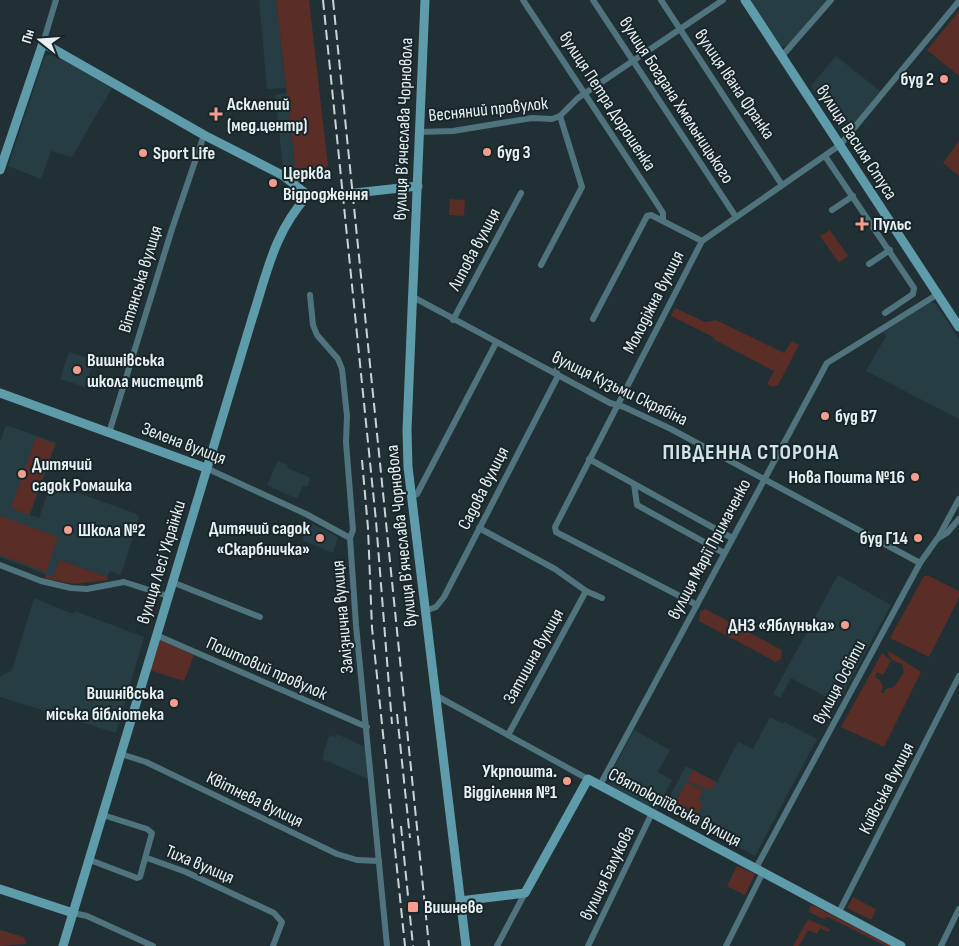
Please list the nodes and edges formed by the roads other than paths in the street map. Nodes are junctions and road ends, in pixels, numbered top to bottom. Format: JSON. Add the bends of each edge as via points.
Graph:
{"nodes":[{"id":1,"x":56,"y":0,"type":"edge"},
{"id":2,"x":425,"y":0,"type":"edge"},
{"id":3,"x":523,"y":0,"type":"edge"},
{"id":4,"x":593,"y":0,"type":"edge"},
{"id":5,"x":662,"y":0,"type":"edge"},
{"id":6,"x":723,"y":0,"type":"edge"},
{"id":7,"x":745,"y":0,"type":"edge"},
{"id":8,"x":831,"y":0,"type":"edge"},
{"id":9,"x":959,"y":1,"type":"edge"},
{"id":10,"x":681,"y":30,"type":"junction"},
{"id":11,"x":43,"y":44,"type":"junction"},
{"id":12,"x":782,"y":56,"type":"junction"},
{"id":13,"x":634,"y":62,"type":"junction"},
{"id":14,"x":585,"y":93,"type":"junction"},
{"id":15,"x":560,"y":116,"type":"junction"},
{"id":16,"x":420,"y":132,"type":"junction"},
{"id":17,"x":204,"y":135,"type":"junction"},
{"id":18,"x":840,"y":145,"type":"junction"},
{"id":19,"x":825,"y":156,"type":"junction"},
{"id":20,"x":0,"y":170,"type":"edge"},
{"id":21,"x":782,"y":185,"type":"junction"},
{"id":22,"x":418,"y":186,"type":"junction"},
{"id":23,"x":521,"y":193,"type":"dead end"},
{"id":24,"x":308,"y":195,"type":"junction"},
{"id":25,"x":854,"y":196,"type":"junction"},
{"id":26,"x":832,"y":210,"type":"dead end"},
{"id":27,"x":736,"y":217,"type":"junction"},
{"id":28,"x":663,"y":220,"type":"junction"},
{"id":29,"x":702,"y":241,"type":"junction"},
{"id":30,"x":890,"y":250,"type":"junction"},
{"id":31,"x":541,"y":264,"type":"dead end"},
{"id":32,"x":869,"y":264,"type":"dead end"},
{"id":33,"x":938,"y":294,"type":"junction"},
{"id":34,"x":310,"y":295,"type":"dead end"},
{"id":35,"x":413,"y":297,"type":"junction"},
{"id":36,"x":885,"y":313,"type":"dead end"},
{"id":37,"x":592,"y":319,"type":"dead end"},
{"id":38,"x":453,"y":320,"type":"junction"},
{"id":39,"x":959,"y":327,"type":"edge"},
{"id":40,"x":496,"y":343,"type":"junction"},
{"id":41,"x":557,"y":373,"type":"junction"},
{"id":42,"x":0,"y":393,"type":"edge"},
{"id":43,"x":617,"y":404,"type":"junction"},
{"id":44,"x":109,"y":433,"type":"junction"},
{"id":45,"x":589,"y":459,"type":"junction"},
{"id":46,"x":206,"y":468,"type":"junction"},
{"id":47,"x":764,"y":478,"type":"junction"},
{"id":48,"x":634,"y":484,"type":"junction"},
{"id":49,"x":411,"y":497,"type":"junction"},
{"id":50,"x":959,"y":499,"type":"edge"},
{"id":51,"x":959,"y":519,"type":"edge"},
{"id":52,"x":479,"y":528,"type":"junction"},
{"id":53,"x":350,"y":538,"type":"junction"},
{"id":54,"x":732,"y":538,"type":"junction"},
{"id":55,"x":937,"y":539,"type":"junction"},
{"id":56,"x":724,"y":553,"type":"junction"},
{"id":57,"x":920,"y":562,"type":"junction"},
{"id":58,"x":0,"y":565,"type":"edge"},
{"id":59,"x":172,"y":582,"type":"junction"},
{"id":60,"x":586,"y":592,"type":"junction"},
{"id":61,"x":168,"y":596,"type":"junction"},
{"id":62,"x":602,"y":598,"type":"dead end"},
{"id":63,"x":696,"y":604,"type":"junction"},
{"id":64,"x":425,"y":611,"type":"junction"},
{"id":65,"x":260,"y":617,"type":"dead end"},
{"id":66,"x":156,"y":635,"type":"junction"},
{"id":67,"x":959,"y":676,"type":"edge"},
{"id":68,"x":435,"y":695,"type":"junction"},
{"id":69,"x":367,"y":727,"type":"junction"},
{"id":70,"x":508,"y":735,"type":"junction"},
{"id":71,"x":121,"y":754,"type":"junction"},
{"id":72,"x":588,"y":779,"type":"junction"},
{"id":73,"x":600,"y":785,"type":"junction"},
{"id":74,"x":652,"y":813,"type":"junction"},
{"id":75,"x":103,"y":815,"type":"junction"},
{"id":76,"x":147,"y":858,"type":"junction"},
{"id":77,"x":90,"y":860,"type":"junction"},
{"id":78,"x":379,"y":861,"type":"junction"},
{"id":79,"x":760,"y":870,"type":"junction"},
{"id":80,"x":0,"y":888,"type":"edge"},
{"id":81,"x":525,"y":893,"type":"junction"},
{"id":82,"x":460,"y":901,"type":"junction"},
{"id":83,"x":959,"y":909,"type":"edge"},
{"id":84,"x":839,"y":912,"type":"junction"},
{"id":85,"x":73,"y":913,"type":"junction"},
{"id":86,"x":63,"y":946,"type":"edge"},
{"id":87,"x":153,"y":946,"type":"edge"},
{"id":88,"x":273,"y":946,"type":"edge"},
{"id":89,"x":386,"y":946,"type":"edge"},
{"id":90,"x":466,"y":946,"type":"edge"},
{"id":91,"x":497,"y":946,"type":"edge"},
{"id":92,"x":588,"y":946,"type":"edge"},
{"id":93,"x":726,"y":946,"type":"edge"},
{"id":94,"x":901,"y":946,"type":"edge"},
{"id":95,"x":941,"y":946,"type":"edge"}],
"edges":[{"from":1,"to":11,"type":"street"},
{"from":2,"to":16,"type":"street","name":"вулиця Вʼячеслава Чорновола"},
{"from":3,"to":14,"type":"street","name":"вулиця Петра Дорошенка"},
{"from":4,"to":13,"type":"street","name":"вулиця Богдана Хмельницького"},
{"from":5,"to":10,"type":"street","name":"вулиця Івана Франка"},
{"from":6,"to":10,"type":"street"},
{"from":7,"to":12,"type":"street","name":"вулиця Василя Стуса"},
{"from":8,"to":12,"type":"street"},
{"from":9,"to":18,"type":"street","name":"Молодіжна вулиця"},
{"from":10,"to":13,"type":"street"},
{"from":10,"to":21,"type":"street","name":"вулиця Івана Франка"},
{"from":11,"to":17,"type":"street"},
{"from":11,"to":20,"type":"street"},
{"from":12,"to":18,"type":"street","name":"вулиця Василя Стуса"},
{"from":13,"to":14,"type":"street"},
{"from":13,"to":27,"type":"street","name":"вулиця Богдана Хмельницького"},
{"from":14,"to":15,"type":"street"},
{"from":14,"to":28,"type":"street","name":"вулиця Петра Дорошенка","via":[[663,213]]},
{"from":15,"to":16,"type":"street","name":"Весняний провулок"},
{"from":15,"to":31,"type":"street","via":[[582,188]]},
{"from":16,"to":22,"type":"street","name":"вулиця Вʼячеслава Чорновола"},
{"from":17,"to":24,"type":"street","via":[[282,175]]},
{"from":17,"to":44,"type":"street","name":"Вітянська вулиця","via":[[171,230]]},
{"from":18,"to":19,"type":"street","name":"Молодіжна вулиця"},
{"from":18,"to":33,"type":"street","name":"вулиця Василя Стуса"},
{"from":19,"to":21,"type":"street","name":"Молодіжна вулиця"},
{"from":19,"to":25,"type":"street"},
{"from":21,"to":27,"type":"street","name":"Молодіжна вулиця"},
{"from":22,"to":24,"type":"street"},
{"from":22,"to":35,"type":"street","name":"вулиця Вʼячеслава Чорновола"},
{"from":23,"to":38,"type":"street","name":"Липова вулиця"},
{"from":24,"to":46,"type":"street","name":"вулиця Лесі Українки","via":[[293,211],[279,237]]},
{"from":25,"to":26,"type":"street"},
{"from":25,"to":30,"type":"street"},
{"from":27,"to":29,"type":"street","name":"Молодіжна вулиця"},
{"from":28,"to":29,"type":"street"},
{"from":28,"to":37,"type":"street","via":[[651,215],[644,220]]},
{"from":29,"to":43,"type":"street","name":"Молодіжна вулиця"},
{"from":30,"to":32,"type":"street"},
{"from":30,"to":36,"type":"street","via":[[914,288],[913,294]]},
{"from":33,"to":39,"type":"street","name":"вулиця Василя Стуса"},
{"from":33,"to":47,"type":"street","name":"вулиця Марії Примаченко","via":[[827,363]]},
{"from":34,"to":53,"type":"street","name":"Залізнична вулиця","via":[[317,335],[338,359],[342,369],[353,530]]},
{"from":35,"to":38,"type":"street","name":"вулиця Кузьми Скрябіна"},
{"from":35,"to":49,"type":"street","name":"вулиця Вʼячеслава Чорновола","via":[[407,430]]},
{"from":38,"to":40,"type":"street","name":"вулиця Кузьми Скрябіна"},
{"from":40,"to":41,"type":"street","name":"вулиця Кузьми Скрябіна"},
{"from":40,"to":49,"type":"street","via":[[418,494]]},
{"from":41,"to":43,"type":"street","name":"вулиця Кузьми Скрябіна"},
{"from":41,"to":52,"type":"street","name":"Садова вулиця"},
{"from":42,"to":44,"type":"street","name":"Зелена вулиця"},
{"from":43,"to":45,"type":"street","name":"Молодіжна вулиця"},
{"from":43,"to":47,"type":"street","name":"вулиця Кузьми Скрябіна","via":[[671,428]]},
{"from":44,"to":46,"type":"street","name":"Зелена вулиця"},
{"from":45,"to":48,"type":"street"},
{"from":45,"to":63,"type":"street","name":"Молодіжна вулиця","via":[[555,527],[556,532]]},
{"from":46,"to":53,"type":"street","name":"Зелена вулиця"},
{"from":46,"to":59,"type":"street","name":"вулиця Лесі Українки"},
{"from":47,"to":54,"type":"street","name":"вулиця Марії Примаченко"},
{"from":47,"to":57,"type":"street","name":"вулиця Кузьми Скрябіна"},
{"from":48,"to":54,"type":"street"},
{"from":48,"to":56,"type":"street","via":[[638,505]]},
{"from":49,"to":64,"type":"street","name":"вулиця Вʼячеслава Чорновола"},
{"from":50,"to":55,"type":"street"},
{"from":51,"to":55,"type":"street","name":"вулиця Освіти"},
{"from":52,"to":60,"type":"street","via":[[555,569]]},
{"from":52,"to":64,"type":"street","name":"Садова вулиця","via":[[444,596],[436,607]]},
{"from":53,"to":69,"type":"street","name":"Залізнична вулиця"},
{"from":54,"to":56,"type":"street","name":"вулиця Марії Примаченко"},
{"from":55,"to":57,"type":"street","name":"вулиця Освіти"},
{"from":56,"to":63,"type":"street","name":"вулиця Марії Примаченко"},
{"from":57,"to":79,"type":"street","name":"вулиця Освіти"},
{"from":58,"to":61,"type":"street","via":[[41,581],[71,588],[124,582]]},
{"from":59,"to":61,"type":"street","name":"вулиця Лесі Українки"},
{"from":59,"to":65,"type":"street"},
{"from":60,"to":62,"type":"street"},
{"from":60,"to":70,"type":"street","name":"Затишна вулиця"},
{"from":61,"to":66,"type":"street","name":"вулиця Лесі Українки"},
{"from":63,"to":73,"type":"street","name":"вулиця Марії Примаченко"},
{"from":64,"to":68,"type":"street","name":"вулиця Вʼячеслава Чорновола"},
{"from":66,"to":69,"type":"street","name":"Поштовий провулок"},
{"from":66,"to":71,"type":"street","name":"вулиця Лесі Українки"},
{"from":67,"to":84,"type":"street","name":"Київська вулиця"},
{"from":68,"to":70,"type":"street","name":"Святоюріївська вулиця"},
{"from":68,"to":82,"type":"street","name":"вулиця Вʼячеслава Чорновола"},
{"from":69,"to":78,"type":"street","name":"Залізнична вулиця"},
{"from":70,"to":72,"type":"street","name":"Святоюріївська вулиця"},
{"from":71,"to":75,"type":"street","name":"вулиця Лесі Українки"},
{"from":71,"to":78,"type":"street","name":"Квітнева вулиця","via":[[146,762],[337,854],[357,860]]},
{"from":72,"to":73,"type":"street","name":"Святоюріївська вулиця"},
{"from":72,"to":81,"type":"street"},
{"from":73,"to":74,"type":"street","name":"Святоюріївська вулиця"},
{"from":74,"to":79,"type":"street","name":"Святоюріївська вулиця"},
{"from":74,"to":92,"type":"street","name":"вулиця Балукова"},
{"from":75,"to":76,"type":"street","via":[[152,833]]},
{"from":75,"to":77,"type":"street","name":"вулиця Лесі Українки"},
{"from":76,"to":77,"type":"street","name":"Тиха вулиця","via":[[140,878]]},
{"from":76,"to":88,"type":"street","name":"Тиха вулиця","via":[[186,872],[274,913],[282,922]]},
{"from":77,"to":85,"type":"street","name":"вулиця Лесі Українки"},
{"from":78,"to":89,"type":"street","name":"Залізнична вулиця"},
{"from":79,"to":84,"type":"street","name":"Святоюріївська вулиця"},
{"from":79,"to":93,"type":"street","name":"вулиця Освіти"},
{"from":80,"to":85,"type":"street"},
{"from":81,"to":82,"type":"street"},
{"from":81,"to":91,"type":"street"},
{"from":82,"to":90,"type":"street","name":"вулиця Вʼячеслава Чорновола"},
{"from":83,"to":95,"type":"street"},
{"from":84,"to":94,"type":"street","name":"Святоюріївська вулиця"},
{"from":85,"to":86,"type":"street","name":"вулиця Лесі Українки"},
{"from":85,"to":87,"type":"street","via":[[87,916]]}]}
